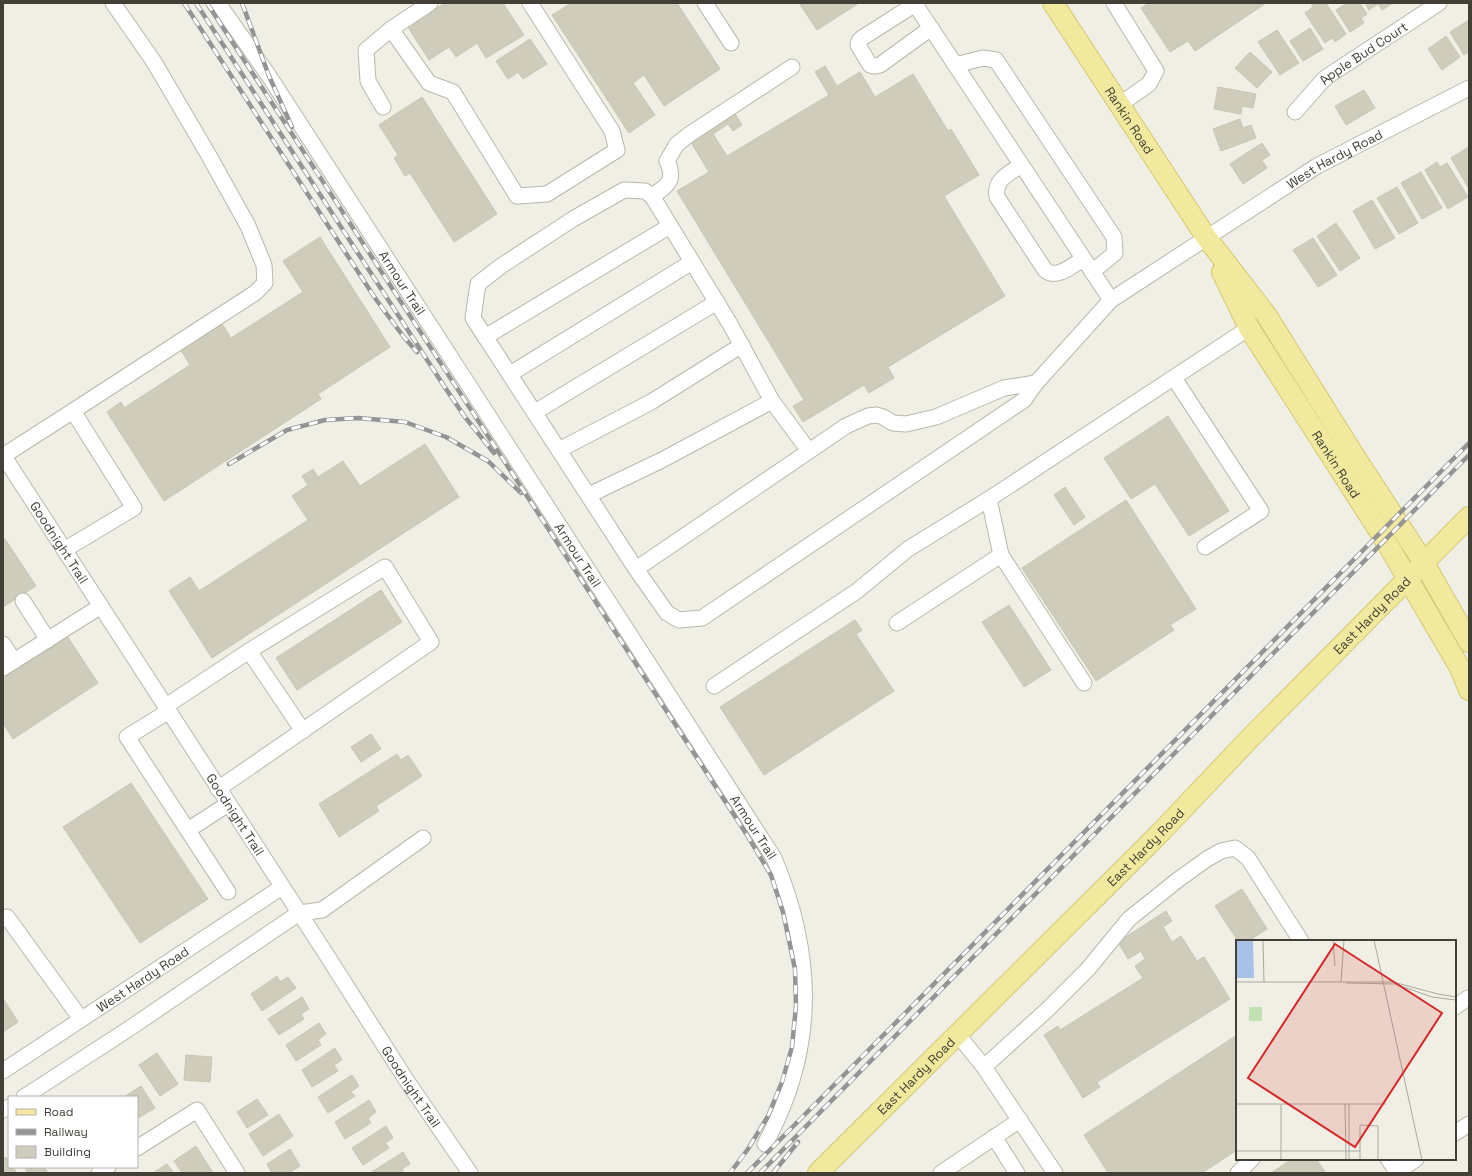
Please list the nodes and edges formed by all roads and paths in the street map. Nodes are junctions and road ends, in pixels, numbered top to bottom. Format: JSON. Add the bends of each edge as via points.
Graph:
{"nodes":[{"id":1,"x":113,"y":3,"type":"edge"},
{"id":2,"x":218,"y":3,"type":"edge"},
{"id":3,"x":430,"y":3,"type":"edge"},
{"id":4,"x":530,"y":3,"type":"edge"},
{"id":5,"x":705,"y":3,"type":"edge"},
{"id":6,"x":1053,"y":3,"type":"edge"},
{"id":7,"x":1114,"y":3,"type":"edge"},
{"id":8,"x":1439,"y":3,"type":"edge"},
{"id":9,"x":916,"y":4,"type":"edge"},
{"id":10,"x":931,"y":28,"type":"junction"},
{"id":11,"x":390,"y":29,"type":"junction"},
{"id":12,"x":731,"y":43,"type":"dead end"},
{"id":13,"x":955,"y":65,"type":"junction"},
{"id":14,"x":792,"y":67,"type":"dead end"},
{"id":15,"x":1469,"y":88,"type":"edge"},
{"id":16,"x":1119,"y":105,"type":"junction"},
{"id":17,"x":383,"y":107,"type":"dead end"},
{"id":18,"x":1295,"y":112,"type":"dead end"},
{"id":19,"x":1021,"y":165,"type":"junction"},
{"id":20,"x":652,"y":196,"type":"junction"},
{"id":21,"x":670,"y":226,"type":"junction"},
{"id":22,"x":1206,"y":238,"type":"junction"},
{"id":23,"x":1083,"y":259,"type":"junction"},
{"id":24,"x":692,"y":262,"type":"junction"},
{"id":25,"x":1092,"y":272,"type":"junction"},
{"id":26,"x":1111,"y":300,"type":"junction"},
{"id":27,"x":717,"y":302,"type":"junction"},
{"id":28,"x":1249,"y":328,"type":"junction"},
{"id":29,"x":485,"y":336,"type":"junction"},
{"id":30,"x":742,"y":345,"type":"junction"},
{"id":31,"x":510,"y":374,"type":"junction"},
{"id":32,"x":1174,"y":378,"type":"junction"},
{"id":33,"x":1036,"y":383,"type":"junction"},
{"id":34,"x":772,"y":401,"type":"junction"},
{"id":35,"x":73,"y":412,"type":"junction"},
{"id":36,"x":535,"y":412,"type":"junction"},
{"id":37,"x":559,"y":450,"type":"junction"},
{"id":38,"x":809,"y":451,"type":"junction"},
{"id":39,"x":3,"y":456,"type":"edge"},
{"id":40,"x":589,"y":495,"type":"junction"},
{"id":41,"x":989,"y":499,"type":"junction"},
{"id":42,"x":1469,"y":517,"type":"edge"},
{"id":43,"x":1205,"y":546,"type":"dead end"},
{"id":44,"x":64,"y":550,"type":"junction"},
{"id":45,"x":1001,"y":555,"type":"junction"},
{"id":46,"x":1424,"y":563,"type":"junction"},
{"id":47,"x":636,"y":569,"type":"junction"},
{"id":48,"x":1408,"y":579,"type":"junction"},
{"id":49,"x":23,"y":601,"type":"dead end"},
{"id":50,"x":101,"y":606,"type":"junction"},
{"id":51,"x":897,"y":623,"type":"dead end"},
{"id":52,"x":48,"y":640,"type":"junction"},
{"id":53,"x":1469,"y":642,"type":"edge"},
{"id":54,"x":3,"y":644,"type":"edge"},
{"id":55,"x":248,"y":651,"type":"junction"},
{"id":56,"x":9,"y":665,"type":"edge"},
{"id":57,"x":1084,"y":683,"type":"dead end"},
{"id":58,"x":714,"y":686,"type":"dead end"},
{"id":59,"x":1469,"y":690,"type":"edge"},
{"id":60,"x":167,"y":708,"type":"junction"},
{"id":61,"x":303,"y":731,"type":"junction"},
{"id":62,"x":218,"y":789,"type":"junction"},
{"id":63,"x":228,"y":804,"type":"junction"},
{"id":64,"x":188,"y":830,"type":"junction"},
{"id":65,"x":423,"y":838,"type":"dead end"},
{"id":66,"x":282,"y":887,"type":"junction"},
{"id":67,"x":228,"y":892,"type":"dead end"},
{"id":68,"x":299,"y":913,"type":"junction"},
{"id":69,"x":3,"y":919,"type":"edge"},
{"id":70,"x":1300,"y":940,"type":"edge"},
{"id":71,"x":1469,"y":999,"type":"edge"},
{"id":72,"x":1456,"y":1006,"type":"edge"},
{"id":73,"x":81,"y":1019,"type":"junction"},
{"id":74,"x":958,"y":1035,"type":"junction"},
{"id":75,"x":984,"y":1067,"type":"junction"},
{"id":76,"x":3,"y":1071,"type":"edge"},
{"id":77,"x":26,"y":1096,"type":"edge"},
{"id":78,"x":1020,"y":1120,"type":"junction"},
{"id":79,"x":1469,"y":1124,"type":"edge"},
{"id":80,"x":1456,"y":1132,"type":"edge"},
{"id":81,"x":994,"y":1137,"type":"junction"},
{"id":82,"x":765,"y":1144,"type":"dead end"},
{"id":83,"x":138,"y":1147,"type":"edge"},
{"id":84,"x":1251,"y":1160,"type":"edge"},
{"id":85,"x":1389,"y":1160,"type":"edge"},
{"id":86,"x":1415,"y":1160,"type":"edge"},
{"id":87,"x":1398,"y":1172,"type":"edge"},
{"id":88,"x":236,"y":1173,"type":"edge"},
{"id":89,"x":470,"y":1173,"type":"edge"},
{"id":90,"x":818,"y":1173,"type":"edge"},
{"id":91,"x":941,"y":1173,"type":"edge"},
{"id":92,"x":1017,"y":1173,"type":"edge"},
{"id":93,"x":1055,"y":1173,"type":"edge"},
{"id":94,"x":1238,"y":1173,"type":"edge"}],
"edges":[{"from":1,"to":35,"type":"street","via":[[154,62],[248,226],[264,265],[266,283],[255,293]]},
{"from":2,"to":82,"type":"street","name":"Armour Trail","via":[[269,76],[774,858],[786,888],[798,932],[805,1002],[802,1038],[793,1082]]},
{"from":3,"to":11,"type":"street"},
{"from":4,"to":11,"type":"street","via":[[612,131],[617,150],[547,194],[517,196],[453,92],[429,83]]},
{"from":5,"to":12,"type":"street"},
{"from":6,"to":16,"type":"main road","name":"Rankin Road"},
{"from":7,"to":16,"type":"street","via":[[1156,71],[1149,84]]},
{"from":8,"to":18,"type":"street","name":"Apple Bud Court","via":[[1325,78]]},
{"from":9,"to":10,"type":"street"},
{"from":9,"to":10,"type":"street","via":[[859,41],[858,45],[870,65],[880,65]]},
{"from":10,"to":13,"type":"street"},
{"from":11,"to":17,"type":"street","via":[[366,50],[368,81]]},
{"from":13,"to":19,"type":"street"},
{"from":13,"to":25,"type":"street","via":[[983,58],[996,60],[1114,237],[1115,252]]},
{"from":14,"to":20,"type":"street","via":[[677,144],[667,161],[671,171],[670,178],[666,185]]},
{"from":15,"to":22,"type":"street","name":"West Hardy Road","via":[[1317,166]]},
{"from":16,"to":22,"type":"main road","name":"Rankin Road"},
{"from":19,"to":23,"type":"street"},
{"from":19,"to":23,"type":"street","via":[[1000,181],[996,190],[997,197],[1040,263],[1048,273],[1054,274]]},
{"from":20,"to":21,"type":"street"},
{"from":20,"to":29,"type":"street","name":"West Hardy Road","via":[[645,191],[624,190],[573,219],[478,284],[473,318]]},
{"from":21,"to":24,"type":"street"},
{"from":21,"to":29,"type":"street"},
{"from":22,"to":26,"type":"street","name":"West Hardy Road"},
{"from":22,"to":28,"type":"main road","name":"Rankin Road"},
{"from":22,"to":46,"type":"main road","name":"Rankin Road","via":[[1267,316]]},
{"from":23,"to":25,"type":"street"},
{"from":24,"to":27,"type":"street"},
{"from":24,"to":31,"type":"street"},
{"from":25,"to":26,"type":"street"},
{"from":26,"to":33,"type":"street","name":"West Hardy Road"},
{"from":27,"to":30,"type":"street"},
{"from":27,"to":36,"type":"street"},
{"from":28,"to":32,"type":"street"},
{"from":28,"to":48,"type":"main road","name":"Rankin Road"},
{"from":29,"to":31,"type":"street","name":"West Hardy Road"},
{"from":30,"to":34,"type":"street"},
{"from":30,"to":37,"type":"street","via":[[651,402]]},
{"from":31,"to":36,"type":"street","name":"West Hardy Road"},
{"from":32,"to":41,"type":"street"},
{"from":32,"to":43,"type":"street","via":[[1261,511]]},
{"from":33,"to":38,"type":"street","via":[[1004,388],[936,417],[906,424],[893,423],[883,417],[868,416],[846,426]]},
{"from":33,"to":47,"type":"street","name":"West Hardy Road","via":[[1024,400],[702,618],[679,620],[667,613]]},
{"from":34,"to":38,"type":"street"},
{"from":34,"to":40,"type":"street","via":[[662,460]]},
{"from":35,"to":39,"type":"street"},
{"from":35,"to":44,"type":"street","via":[[134,508]]},
{"from":36,"to":37,"type":"street","name":"West Hardy Road"},
{"from":37,"to":40,"type":"street","name":"West Hardy Road"},
{"from":38,"to":47,"type":"street"},
{"from":39,"to":44,"type":"street","name":"Goodnight Trail"},
{"from":40,"to":47,"type":"street","name":"West Hardy Road"},
{"from":41,"to":45,"type":"street"},
{"from":41,"to":58,"type":"street","via":[[908,549],[857,591]]},
{"from":42,"to":46,"type":"main road","name":"East Hardy Road"},
{"from":44,"to":50,"type":"street","name":"Goodnight Trail"},
{"from":45,"to":51,"type":"street"},
{"from":45,"to":57,"type":"street"},
{"from":46,"to":48,"type":"main road","name":"East Hardy Road"},
{"from":46,"to":53,"type":"main road","name":"Rankin Road"},
{"from":48,"to":59,"type":"main road","name":"Rankin Road","via":[[1460,668]]},
{"from":48,"to":74,"type":"main road","name":"East Hardy Road"},
{"from":49,"to":52,"type":"street"},
{"from":50,"to":52,"type":"street"},
{"from":50,"to":60,"type":"street","name":"Goodnight Trail"},
{"from":52,"to":56,"type":"street"},
{"from":54,"to":56,"type":"street"},
{"from":55,"to":60,"type":"street"},
{"from":55,"to":61,"type":"street"},
{"from":55,"to":61,"type":"street","via":[[385,567],[430,642]]},
{"from":60,"to":62,"type":"street","name":"Goodnight Trail"},
{"from":60,"to":64,"type":"street","via":[[127,737]]},
{"from":61,"to":62,"type":"street"},
{"from":62,"to":63,"type":"street","name":"Goodnight Trail"},
{"from":63,"to":64,"type":"street"},
{"from":63,"to":66,"type":"street","name":"Goodnight Trail"},
{"from":64,"to":67,"type":"street"},
{"from":65,"to":68,"type":"street","via":[[322,910]]},
{"from":66,"to":68,"type":"street","name":"Goodnight Trail"},
{"from":66,"to":73,"type":"street","name":"West Hardy Road"},
{"from":68,"to":77,"type":"street"},
{"from":68,"to":89,"type":"street","name":"Goodnight Trail","via":[[405,1078]]},
{"from":69,"to":73,"type":"street","via":[[7,917]]},
{"from":70,"to":75,"type":"street","via":[[1248,858],[1235,848],[1221,851],[1179,879],[1129,919],[1088,969]]},
{"from":71,"to":72,"type":"street"},
{"from":73,"to":76,"type":"street","name":"West Hardy Road"},
{"from":74,"to":75,"type":"street"},
{"from":74,"to":90,"type":"main road","name":"East Hardy Road"},
{"from":75,"to":78,"type":"street"},
{"from":78,"to":81,"type":"street"},
{"from":78,"to":93,"type":"street"},
{"from":79,"to":80,"type":"street"},
{"from":81,"to":91,"type":"street"},
{"from":81,"to":92,"type":"street"},
{"from":83,"to":88,"type":"street","via":[[197,1110]]},
{"from":84,"to":94,"type":"street"},
{"from":85,"to":87,"type":"street"},
{"from":86,"to":87,"type":"street"}]}
